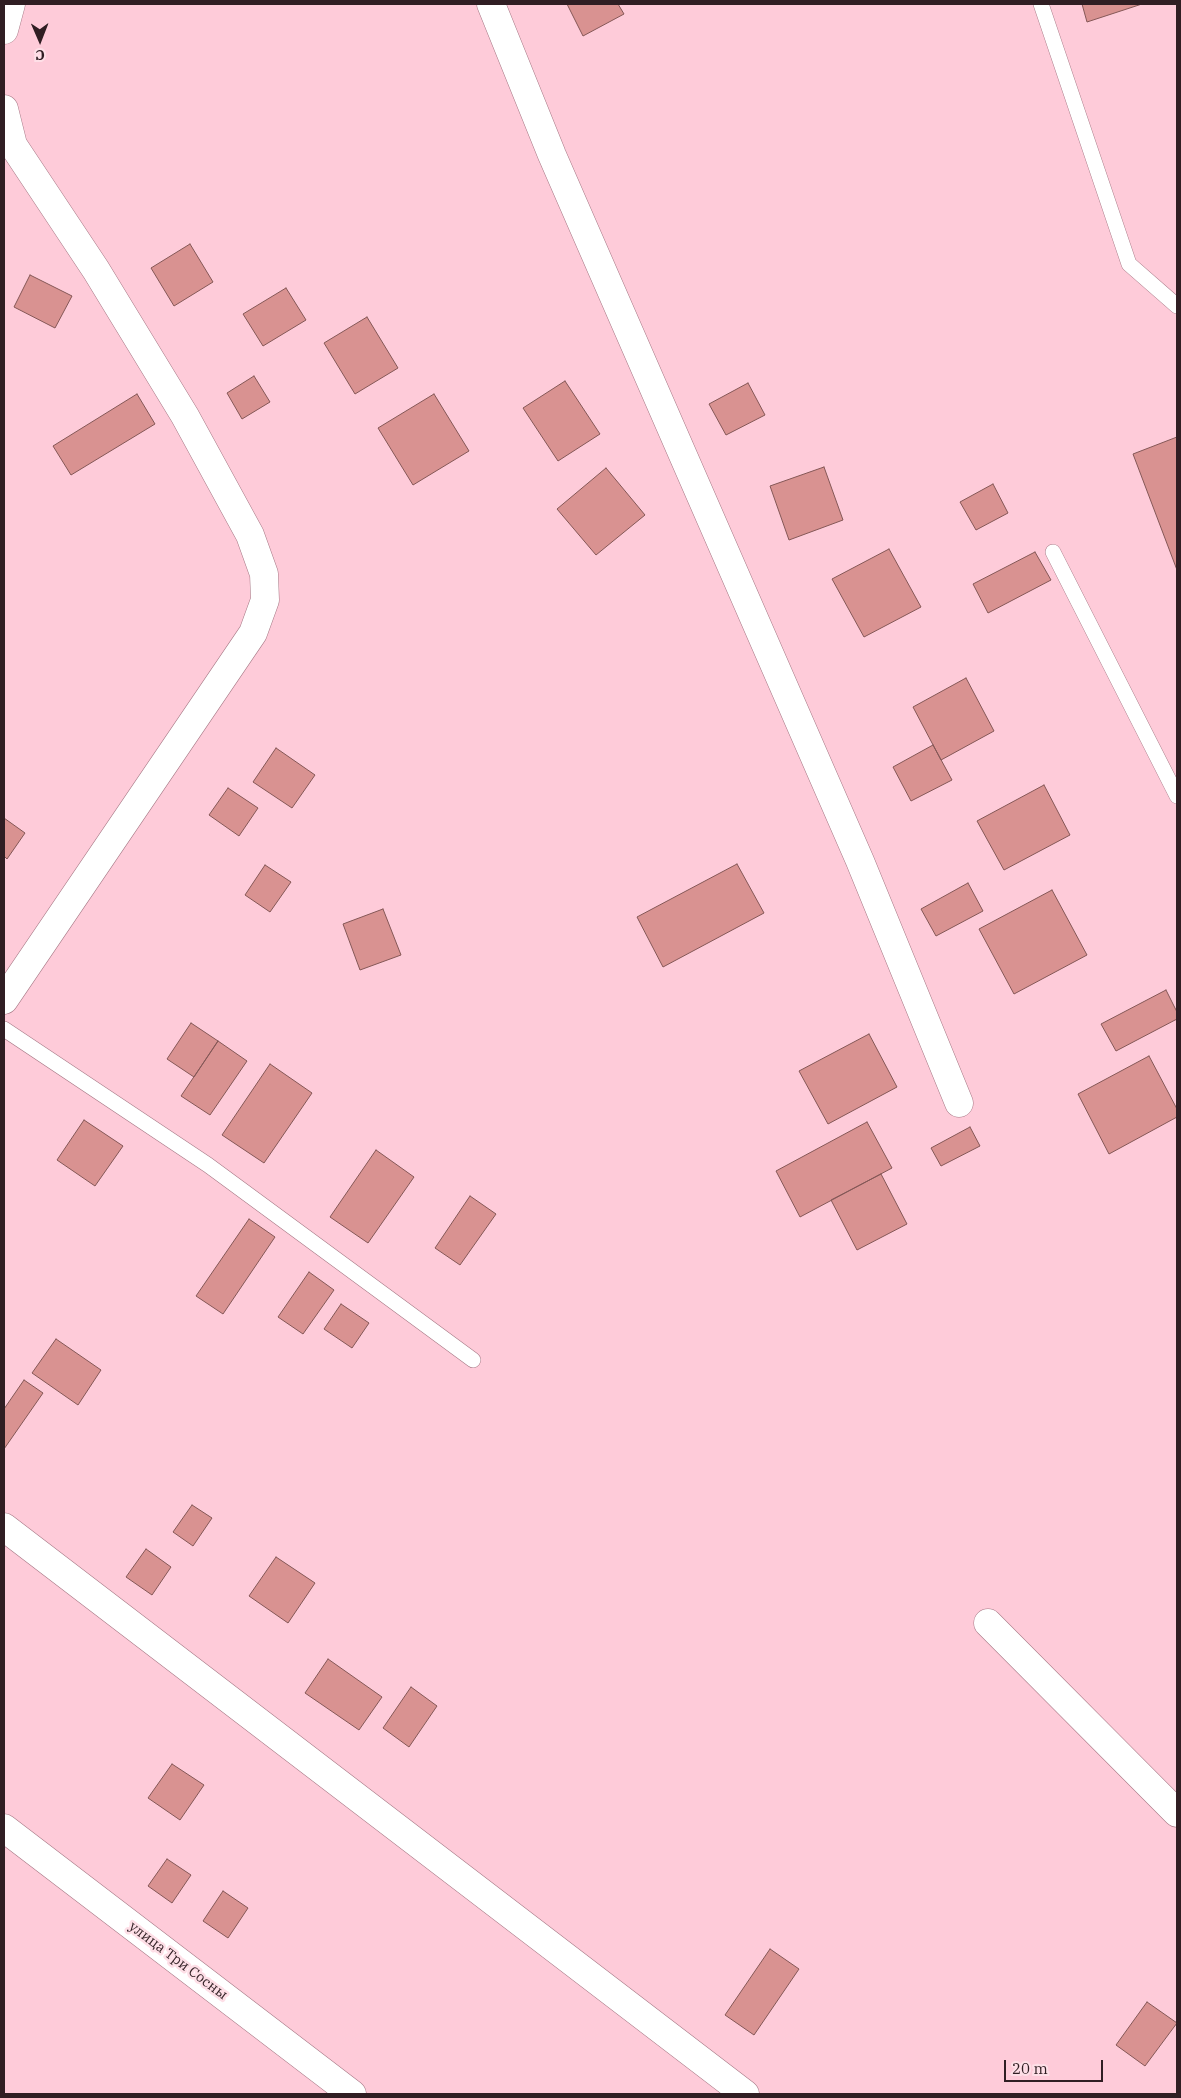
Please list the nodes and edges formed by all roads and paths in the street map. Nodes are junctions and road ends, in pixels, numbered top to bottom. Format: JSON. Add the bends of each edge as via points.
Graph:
{"nodes":[{"id":1,"x":11,"y":4,"type":"edge"},
{"id":2,"x":491,"y":4,"type":"edge"},
{"id":3,"x":1041,"y":4,"type":"edge"},
{"id":4,"x":4,"y":30,"type":"edge"},
{"id":5,"x":4,"y":109,"type":"edge"},
{"id":6,"x":1177,"y":306,"type":"edge"},
{"id":7,"x":1053,"y":552,"type":"dead end"},
{"id":8,"x":1177,"y":796,"type":"edge"},
{"id":9,"x":4,"y":1000,"type":"edge"},
{"id":10,"x":4,"y":1029,"type":"edge"},
{"id":11,"x":959,"y":1103,"type":"dead end"},
{"id":12,"x":473,"y":1360,"type":"dead end"},
{"id":13,"x":4,"y":1527,"type":"edge"},
{"id":14,"x":988,"y":1623,"type":"dead end"},
{"id":15,"x":1177,"y":1814,"type":"edge"},
{"id":16,"x":4,"y":1828,"type":"edge"},
{"id":17,"x":352,"y":2094,"type":"edge"},
{"id":18,"x":745,"y":2094,"type":"edge"}],
"edges":[{"from":1,"to":4,"type":"street"},
{"from":2,"to":11,"type":"street","via":[[552,155],[860,861]]},
{"from":3,"to":6,"type":"lane","via":[[1129,264]]},
{"from":5,"to":9,"type":"street","via":[[13,144],[96,270],[180,408],[250,535],[264,574],[265,600],[253,633]]},
{"from":7,"to":8,"type":"lane"},
{"from":10,"to":12,"type":"lane","via":[[208,1165]]},
{"from":13,"to":18,"type":"street"},
{"from":14,"to":15,"type":"street"},
{"from":16,"to":17,"type":"street","name":"улица Три Сосны"}]}
